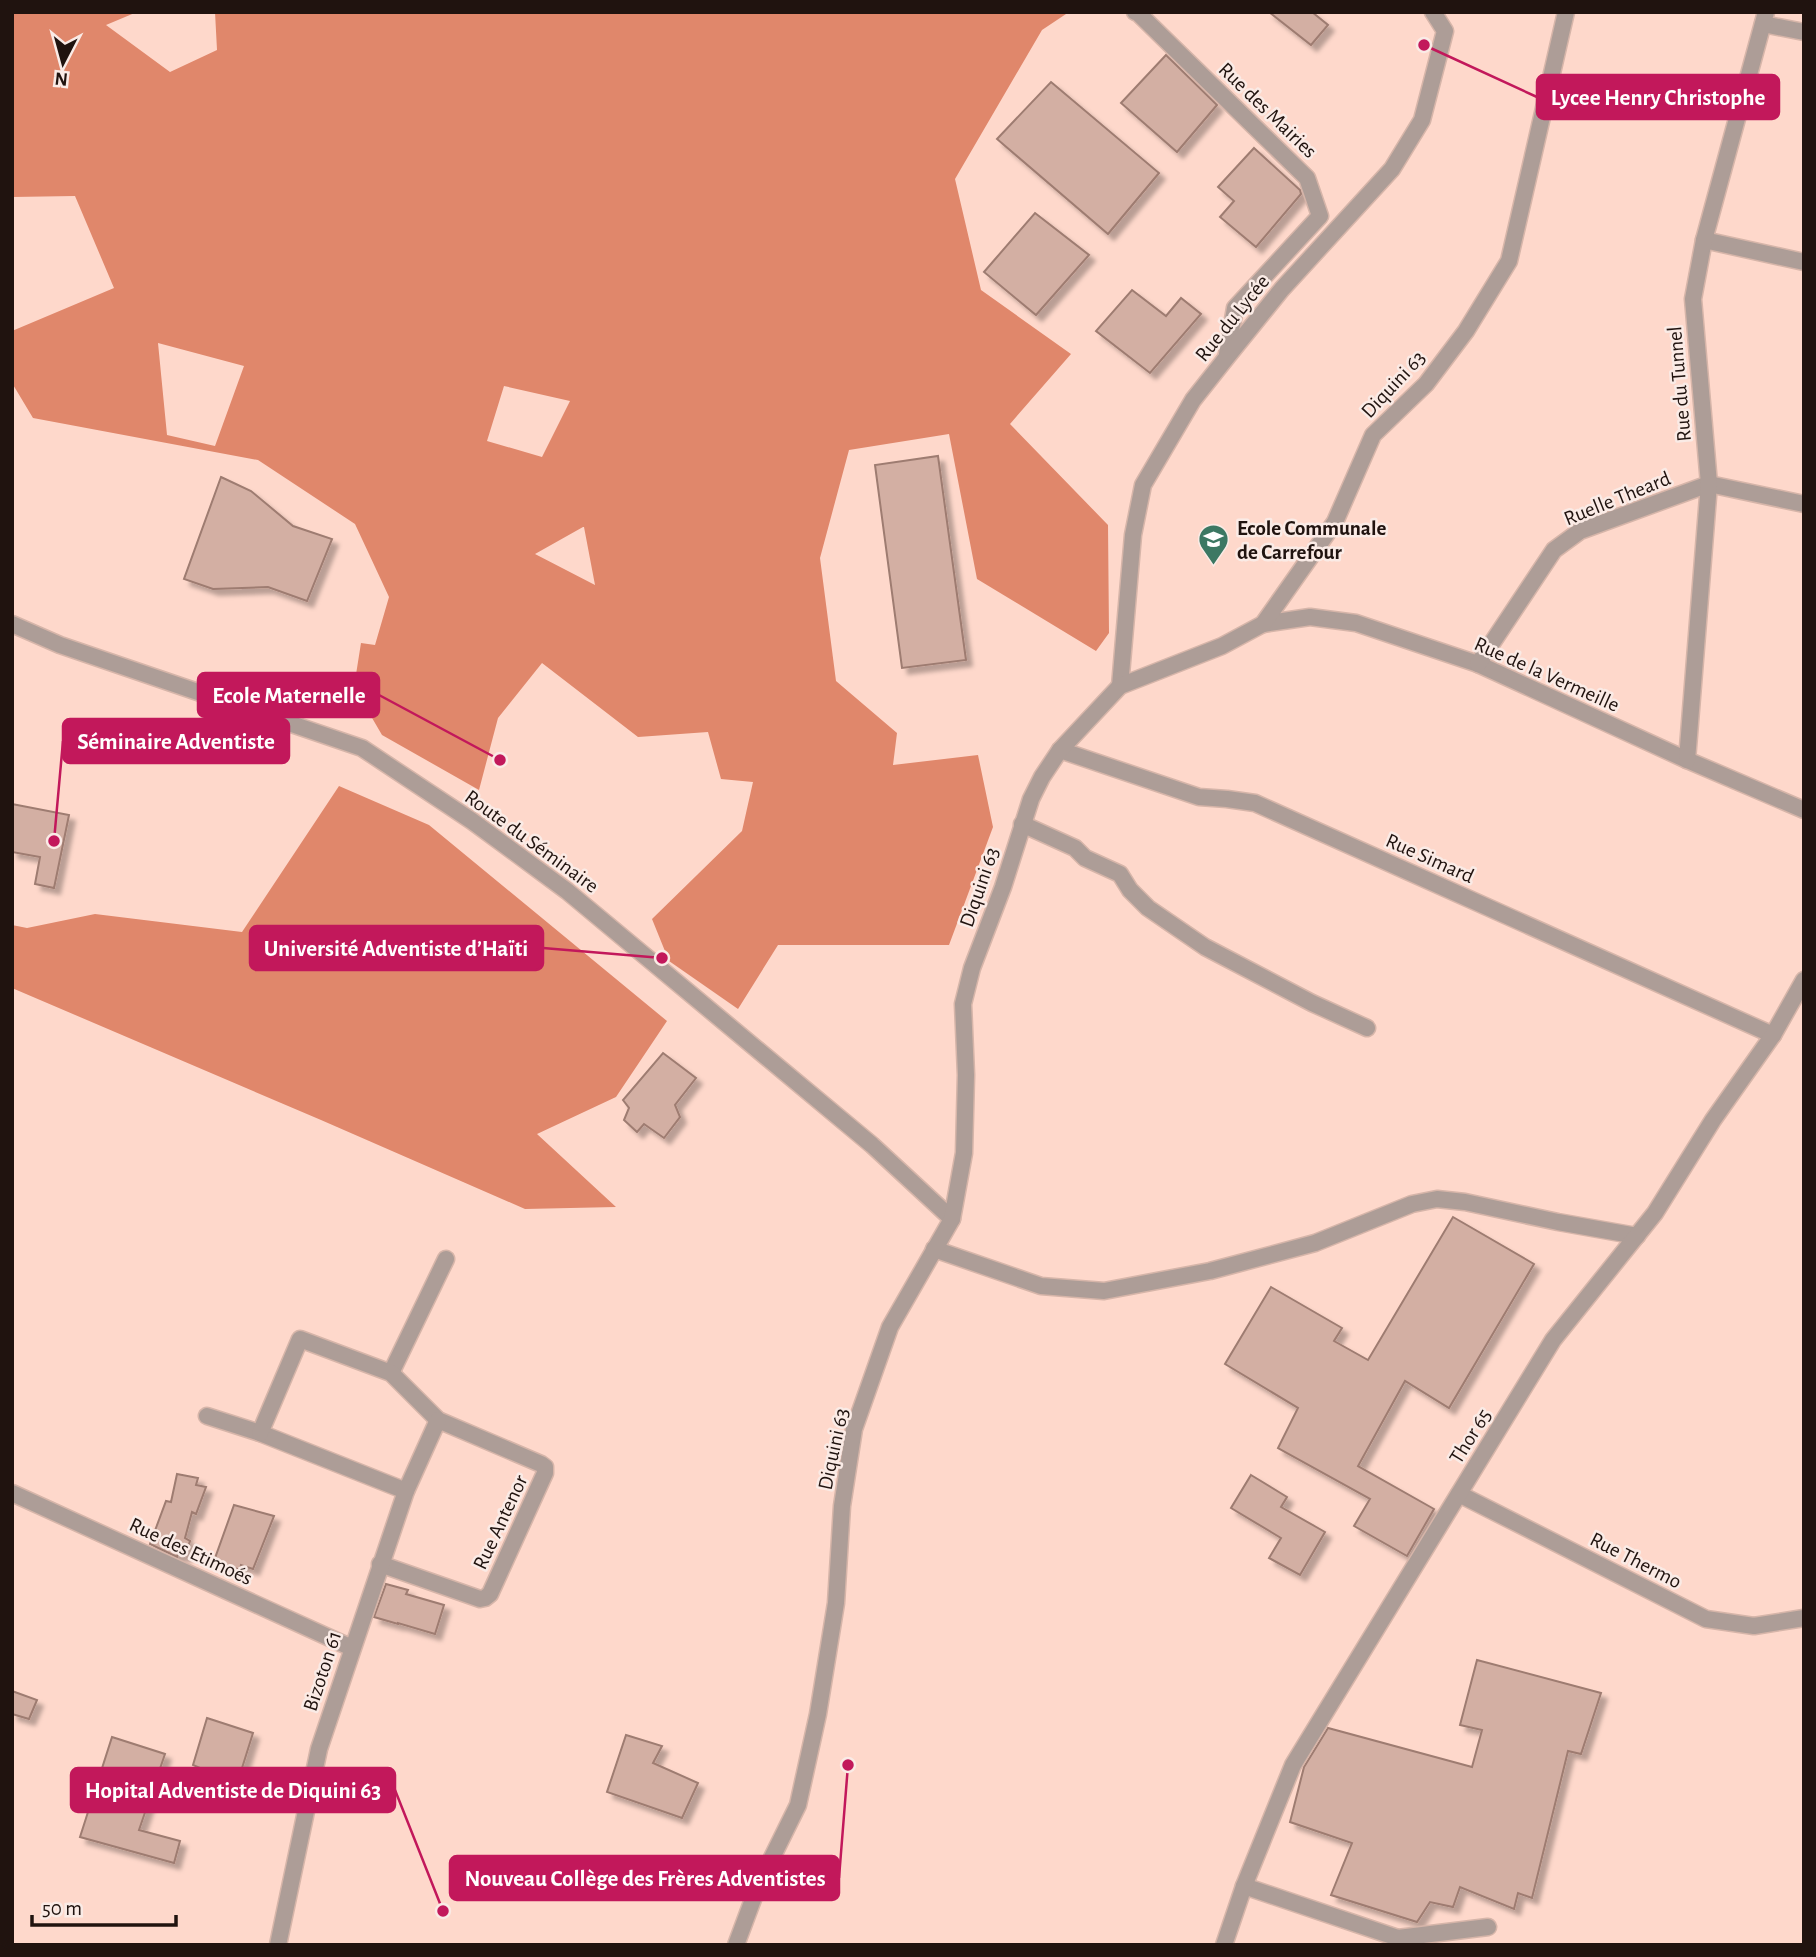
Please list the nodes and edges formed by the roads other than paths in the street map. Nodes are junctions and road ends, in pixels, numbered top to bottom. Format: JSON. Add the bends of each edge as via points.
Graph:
{"nodes":[{"id":1,"x":1135,"y":12,"type":"edge"},
{"id":2,"x":1433,"y":12,"type":"edge"},
{"id":3,"x":1566,"y":12,"type":"edge"},
{"id":4,"x":1765,"y":18,"type":"edge"},
{"id":5,"x":1804,"y":32,"type":"edge"},
{"id":6,"x":1704,"y":240,"type":"junction"},
{"id":7,"x":1804,"y":262,"type":"edge"},
{"id":8,"x":1227,"y":357,"type":"junction"},
{"id":9,"x":1709,"y":484,"type":"junction"},
{"id":10,"x":1804,"y":504,"type":"edge"},
{"id":11,"x":12,"y":624,"type":"edge"},
{"id":12,"x":1263,"y":624,"type":"junction"},
{"id":13,"x":1478,"y":664,"type":"junction"},
{"id":14,"x":1120,"y":685,"type":"junction"},
{"id":15,"x":1060,"y":750,"type":"junction"},
{"id":16,"x":1687,"y":761,"type":"junction"},
{"id":17,"x":1804,"y":810,"type":"edge"},
{"id":18,"x":1022,"y":824,"type":"junction"},
{"id":19,"x":1804,"y":981,"type":"edge"},
{"id":20,"x":1367,"y":1028,"type":"dead end"},
{"id":21,"x":1773,"y":1035,"type":"junction"},
{"id":22,"x":952,"y":1219,"type":"junction"},
{"id":23,"x":1637,"y":1236,"type":"junction"},
{"id":24,"x":934,"y":1250,"type":"junction"},
{"id":25,"x":446,"y":1259,"type":"dead end"},
{"id":26,"x":391,"y":1373,"type":"junction"},
{"id":27,"x":207,"y":1416,"type":"dead end"},
{"id":28,"x":438,"y":1420,"type":"junction"},
{"id":29,"x":260,"y":1433,"type":"junction"},
{"id":30,"x":406,"y":1491,"type":"junction"},
{"id":31,"x":12,"y":1493,"type":"edge"},
{"id":32,"x":1459,"y":1494,"type":"junction"},
{"id":33,"x":380,"y":1564,"type":"junction"},
{"id":34,"x":1804,"y":1618,"type":"edge"},
{"id":35,"x":352,"y":1648,"type":"junction"},
{"id":36,"x":1244,"y":1886,"type":"junction"},
{"id":37,"x":1489,"y":1927,"type":"dead end"},
{"id":38,"x":278,"y":1945,"type":"edge"},
{"id":39,"x":736,"y":1945,"type":"edge"},
{"id":40,"x":1224,"y":1945,"type":"edge"}],
"edges":[{"from":1,"to":8,"type":"street","name":"Rue des Mairies","via":[[1307,178],[1320,216],[1235,308]]},
{"from":2,"to":8,"type":"street","name":"Rue du Lycée","via":[[1445,32],[1422,120],[1392,169],[1282,289]]},
{"from":3,"to":12,"type":"street","name":"Diquini 63","via":[[1509,261],[1466,331],[1426,384],[1373,435],[1335,522]]},
{"from":4,"to":5,"type":"street"},
{"from":4,"to":6,"type":"street","name":"Rue du Tunnel"},
{"from":6,"to":7,"type":"street"},
{"from":6,"to":9,"type":"street","name":"Rue du Tunnel","via":[[1693,299]]},
{"from":8,"to":14,"type":"street","name":"Rue du Lycée","via":[[1193,400],[1143,485],[1133,535]]},
{"from":9,"to":10,"type":"street"},
{"from":9,"to":13,"type":"street","name":"Ruelle Theard","via":[[1580,531],[1553,550]]},
{"from":9,"to":16,"type":"street","name":"Rue du Tunnel"},
{"from":11,"to":22,"type":"street","name":"Route du Séminaire","via":[[68,648],[362,748],[567,891],[872,1145]]},
{"from":12,"to":13,"type":"street","name":"Rue de la Vermeille","via":[[1310,617],[1356,623]]},
{"from":12,"to":14,"type":"street","name":"Diquini 63","via":[[1222,646]]},
{"from":13,"to":16,"type":"street","name":"Rue de la Vermeille"},
{"from":14,"to":15,"type":"street","name":"Diquini 63"},
{"from":15,"to":18,"type":"street","name":"Diquini 63","via":[[1042,777]]},
{"from":15,"to":21,"type":"street","name":"Rue Simard","via":[[1199,797],[1255,803]]},
{"from":16,"to":17,"type":"street","name":"Rue de la Vermeille"},
{"from":18,"to":20,"type":"street","via":[[1120,874],[1148,908],[1205,947]]},
{"from":18,"to":22,"type":"street","name":"Diquini 63","via":[[963,1004],[964,1153]]},
{"from":19,"to":21,"type":"street","name":"Thor 65"},
{"from":21,"to":23,"type":"street","name":"Thor 65"},
{"from":22,"to":24,"type":"street","name":"Diquini 63"},
{"from":23,"to":24,"type":"street","via":[[1437,1199],[1412,1204],[1315,1243],[1209,1271],[1104,1291],[1041,1286]]},
{"from":23,"to":32,"type":"street","name":"Thor 65","via":[[1553,1340]]},
{"from":24,"to":39,"type":"street","name":"Diquini 63","via":[[890,1327],[854,1430],[842,1506],[836,1603],[798,1805],[758,1886]]},
{"from":25,"to":26,"type":"street"},
{"from":26,"to":28,"type":"street"},
{"from":26,"to":29,"type":"street","via":[[300,1339]]},
{"from":27,"to":29,"type":"street"},
{"from":28,"to":30,"type":"street","name":"Bizoton 61"},
{"from":28,"to":33,"type":"street","name":"Rue Antenor","via":[[541,1464],[545,1473],[485,1598]]},
{"from":29,"to":30,"type":"street"},
{"from":30,"to":33,"type":"street","name":"Bizoton 61"},
{"from":31,"to":35,"type":"street","name":"Rue des Etimoés"},
{"from":32,"to":34,"type":"street","name":"Rue Thermo","via":[[1706,1619],[1754,1626]]},
{"from":32,"to":36,"type":"street","name":"Thor 65","via":[[1293,1765]]},
{"from":33,"to":35,"type":"street","name":"Bizoton 61"},
{"from":35,"to":38,"type":"street","name":"Bizoton 61","via":[[319,1749]]},
{"from":36,"to":37,"type":"street","via":[[1398,1938]]},
{"from":36,"to":40,"type":"street","name":"Thor 65"}]}
